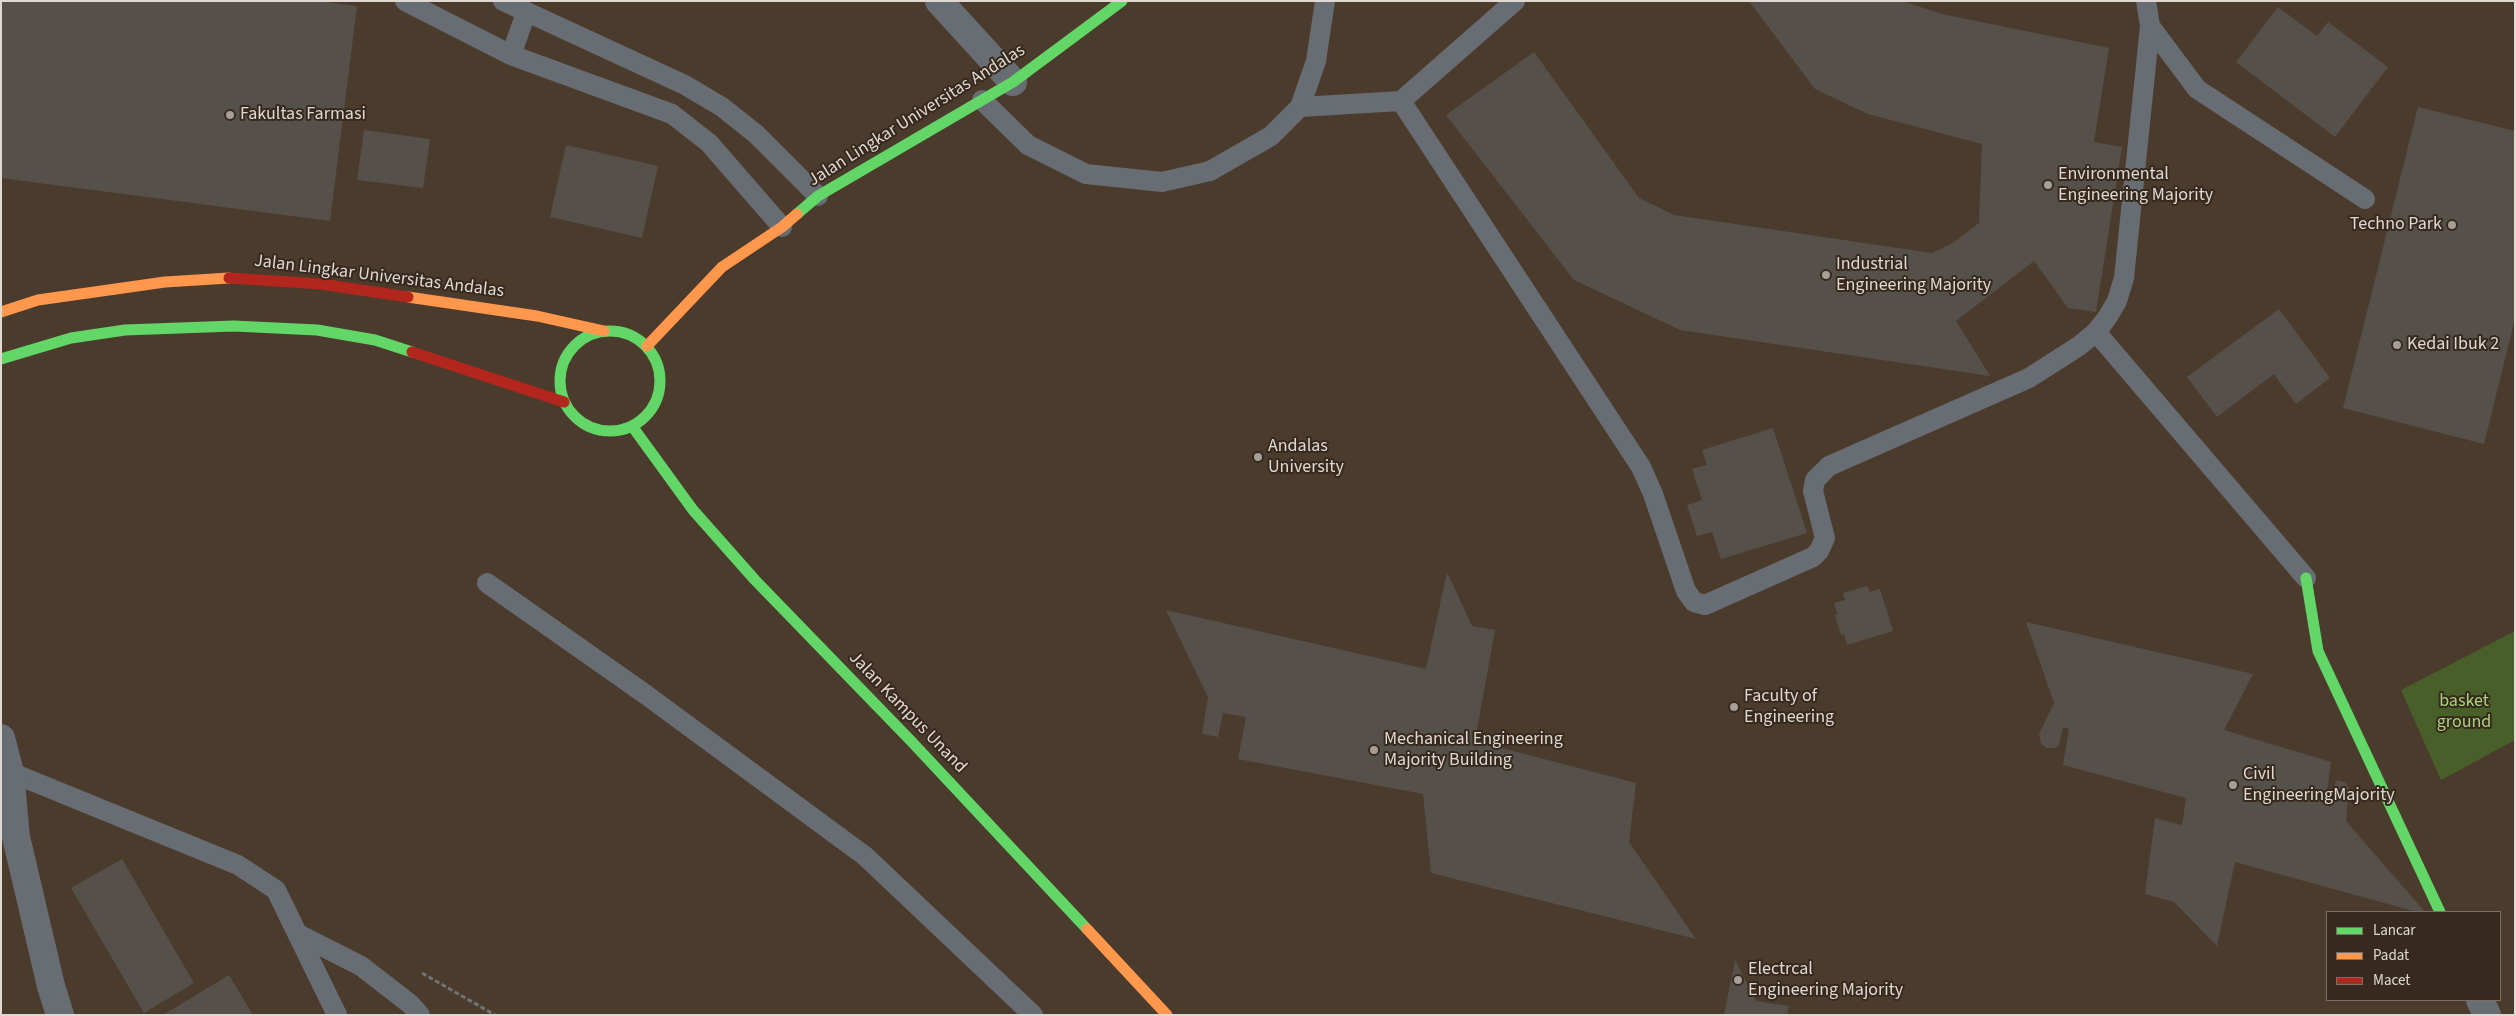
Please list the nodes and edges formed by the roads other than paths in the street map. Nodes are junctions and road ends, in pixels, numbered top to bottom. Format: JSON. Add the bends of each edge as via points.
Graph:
{"nodes":[{"id":1,"x":405,"y":1,"type":"edge"},
{"id":2,"x":503,"y":1,"type":"edge"},
{"id":3,"x":939,"y":1,"type":"edge"},
{"id":4,"x":1122,"y":1,"type":"edge"},
{"id":5,"x":1325,"y":1,"type":"edge"},
{"id":6,"x":1515,"y":1,"type":"edge"},
{"id":7,"x":2146,"y":1,"type":"edge"},
{"id":8,"x":526,"y":13,"type":"junction"},
{"id":9,"x":2150,"y":26,"type":"junction"},
{"id":10,"x":510,"y":55,"type":"junction"},
{"id":11,"x":1013,"y":82,"type":"junction"},
{"id":12,"x":685,"y":85,"type":"junction"},
{"id":13,"x":982,"y":100,"type":"junction"},
{"id":14,"x":1401,"y":101,"type":"junction"},
{"id":15,"x":1300,"y":107,"type":"junction"},
{"id":16,"x":672,"y":114,"type":"junction"},
{"id":17,"x":818,"y":196,"type":"junction"},
{"id":18,"x":2365,"y":199,"type":"dead end"},
{"id":19,"x":782,"y":227,"type":"junction"},
{"id":20,"x":1,"y":312,"type":"edge"},
{"id":21,"x":604,"y":330,"type":"junction"},
{"id":22,"x":2096,"y":332,"type":"junction"},
{"id":23,"x":646,"y":346,"type":"junction"},
{"id":24,"x":1,"y":359,"type":"edge"},
{"id":25,"x":564,"y":402,"type":"junction"},
{"id":26,"x":632,"y":426,"type":"junction"},
{"id":27,"x":2306,"y":578,"type":"joint"},
{"id":28,"x":487,"y":583,"type":"dead end"},
{"id":29,"x":1,"y":738,"type":"edge"},
{"id":30,"x":10,"y":772,"type":"junction"},
{"id":31,"x":8,"y":835,"type":"edge"},
{"id":32,"x":2440,"y":911,"type":"edge"},
{"id":33,"x":298,"y":934,"type":"junction"},
{"id":34,"x":2480,"y":1001,"type":"edge"},
{"id":35,"x":60,"y":1015,"type":"edge"},
{"id":36,"x":337,"y":1015,"type":"edge"},
{"id":37,"x":420,"y":1015,"type":"edge"},
{"id":38,"x":1033,"y":1015,"type":"edge"},
{"id":39,"x":1167,"y":1015,"type":"edge"},
{"id":40,"x":2487,"y":1015,"type":"edge"}],
"edges":[{"from":1,"to":10,"type":"lane"},
{"from":2,"to":8,"type":"lane"},
{"from":3,"to":11,"type":"street"},
{"from":4,"to":11,"type":"street","name":"Jalan Lingkar Universitas Andalas"},
{"from":5,"to":15,"type":"lane","via":[[1316,61]]},
{"from":6,"to":14,"type":"lane"},
{"from":7,"to":9,"type":"lane"},
{"from":8,"to":10,"type":"lane"},
{"from":8,"to":12,"type":"lane"},
{"from":9,"to":18,"type":"lane","via":[[2197,89]]},
{"from":9,"to":22,"type":"lane","via":[[2124,278],[2117,301]]},
{"from":10,"to":16,"type":"lane"},
{"from":11,"to":13,"type":"street","name":"Jalan Lingkar Universitas Andalas"},
{"from":12,"to":16,"type":"lane"},
{"from":12,"to":17,"type":"lane","via":[[722,107],[756,134]]},
{"from":13,"to":15,"type":"lane","via":[[1028,145],[1086,174],[1162,182],[1210,171],[1271,136]]},
{"from":13,"to":17,"type":"street","name":"Jalan Lingkar Universitas Andalas"},
{"from":14,"to":15,"type":"lane"},
{"from":14,"to":22,"type":"lane","via":[[1641,467],[1686,591],[1694,602],[1705,605],[1813,557],[1819,551],[1825,538],[1813,491],[1815,480],[1829,466],[2029,378],[2057,362]]},
{"from":16,"to":19,"type":"lane","via":[[709,143]]},
{"from":17,"to":19,"type":"street","name":"Jalan Lingkar Universitas Andalas"},
{"from":19,"to":23,"type":"street","name":"Jalan Lingkar Universitas Andalas","via":[[722,267]]},
{"from":20,"to":21,"type":"street","name":"Jalan Lingkar Universitas Andalas","via":[[38,300],[164,282],[238,277],[321,284],[537,316]]},
{"from":21,"to":23,"type":"street","via":[[634,336]]},
{"from":21,"to":25,"type":"street","via":[[588,335],[566,356],[560,371]]},
{"from":22,"to":27,"type":"lane"},
{"from":23,"to":26,"type":"street","via":[[660,374],[660,390],[645,417]]},
{"from":24,"to":25,"type":"street","via":[[71,338],[125,330],[234,326],[317,330],[375,340]]},
{"from":25,"to":26,"type":"street","via":[[586,425],[601,430]]},
{"from":26,"to":39,"type":"street","name":"Jalan Kampus Unand","via":[[693,510],[755,580],[911,741]]},
{"from":27,"to":32,"type":"street","via":[[2318,651]]},
{"from":28,"to":38,"type":"lane","via":[[645,694],[865,856]]},
{"from":29,"to":30,"type":"street"},
{"from":30,"to":31,"type":"street"},
{"from":30,"to":33,"type":"lane","via":[[238,865],[276,890]]},
{"from":31,"to":35,"type":"street"},
{"from":33,"to":36,"type":"lane"},
{"from":33,"to":37,"type":"lane","via":[[362,966]]},
{"from":34,"to":40,"type":"street"}]}
